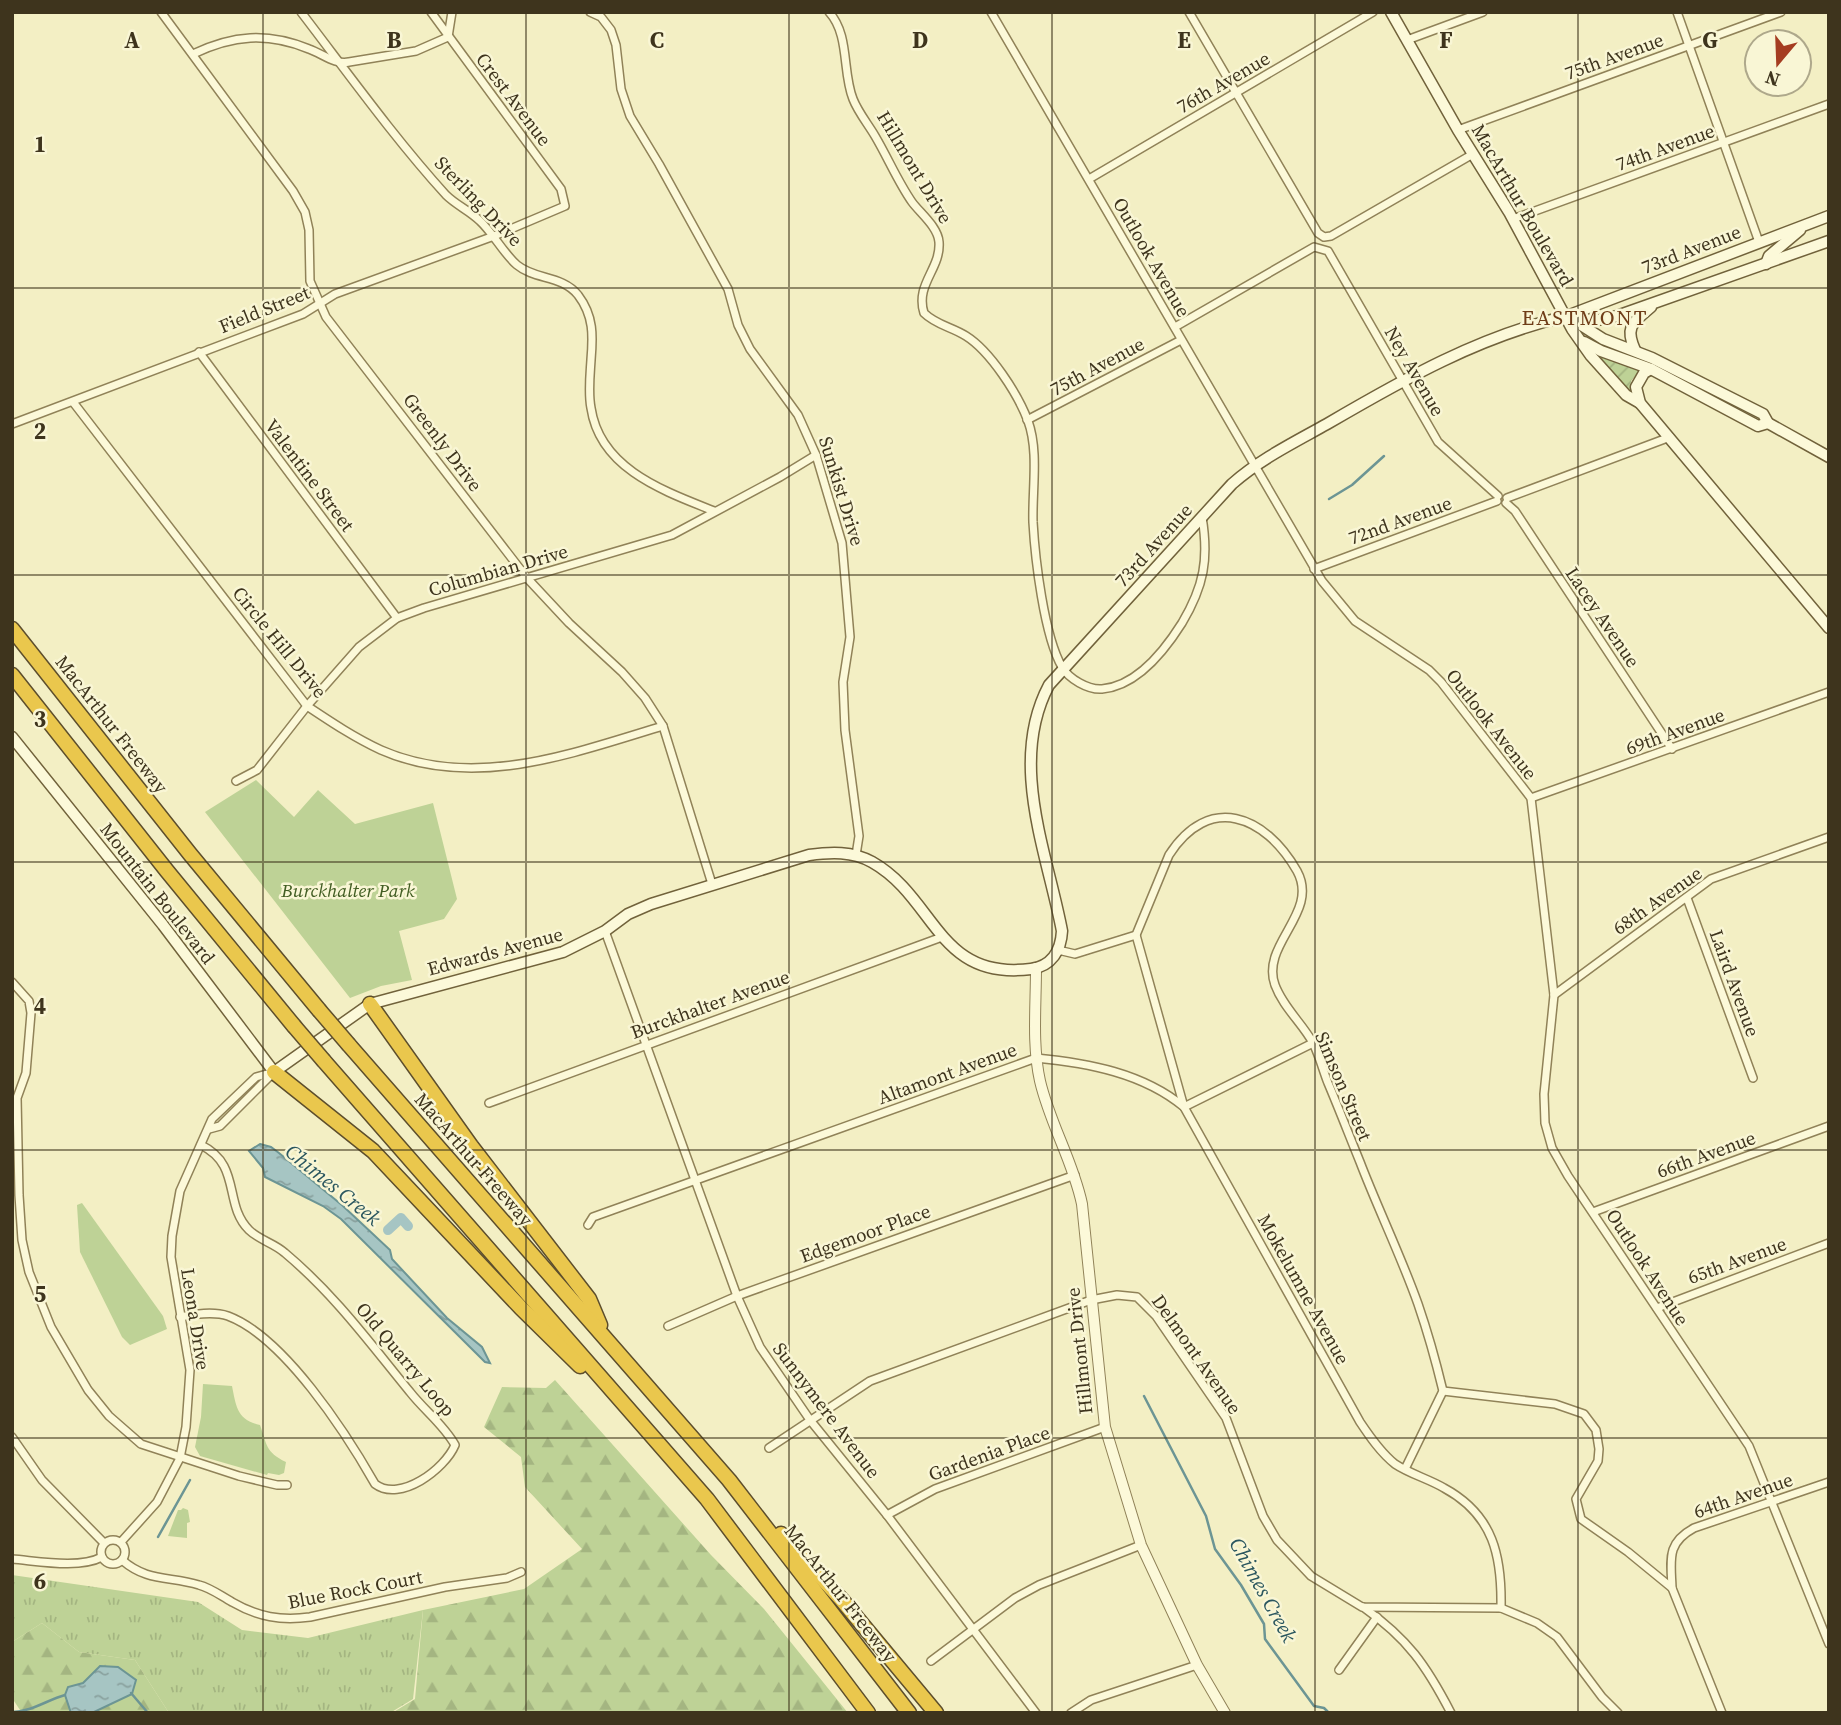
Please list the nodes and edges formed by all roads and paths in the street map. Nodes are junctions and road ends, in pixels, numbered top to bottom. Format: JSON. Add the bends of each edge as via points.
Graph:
{"nodes":[{"id":1,"x":160,"y":12,"type":"edge"},
{"id":2,"x":301,"y":12,"type":"edge"},
{"id":3,"x":430,"y":12,"type":"edge"},
{"id":4,"x":452,"y":12,"type":"edge"},
{"id":5,"x":590,"y":12,"type":"edge"},
{"id":6,"x":829,"y":12,"type":"edge"},
{"id":7,"x":991,"y":12,"type":"edge"},
{"id":8,"x":1189,"y":12,"type":"edge"},
{"id":9,"x":1373,"y":12,"type":"edge"},
{"id":10,"x":1391,"y":12,"type":"edge"},
{"id":11,"x":1483,"y":12,"type":"edge"},
{"id":12,"x":1677,"y":12,"type":"edge"},
{"id":13,"x":1781,"y":12,"type":"edge"},
{"id":14,"x":600,"y":15,"type":"edge"},
{"id":15,"x":839,"y":16,"type":"edge"},
{"id":16,"x":448,"y":37,"type":"junction"},
{"id":17,"x":1408,"y":40,"type":"junction"},
{"id":18,"x":1689,"y":46,"type":"junction"},
{"id":19,"x":193,"y":54,"type":"junction"},
{"id":20,"x":341,"y":64,"type":"junction"},
{"id":21,"x":1236,"y":93,"type":"junction"},
{"id":22,"x":1829,"y":104,"type":"edge"},
{"id":23,"x":1458,"y":130,"type":"junction"},
{"id":24,"x":1724,"y":142,"type":"junction"},
{"id":25,"x":1473,"y":154,"type":"junction"},
{"id":26,"x":1089,"y":178,"type":"junction"},
{"id":27,"x":565,"y":206,"type":"joint"},
{"id":28,"x":1829,"y":216,"type":"edge"},
{"id":29,"x":1513,"y":219,"type":"junction"},
{"id":30,"x":1806,"y":225,"type":"junction"},
{"id":31,"x":494,"y":236,"type":"junction"},
{"id":32,"x":1829,"y":241,"type":"edge"},
{"id":33,"x":1759,"y":242,"type":"junction"},
{"id":34,"x":1766,"y":264,"type":"junction"},
{"id":35,"x":1656,"y":302,"type":"junction"},
{"id":36,"x":320,"y":304,"type":"junction"},
{"id":37,"x":1567,"y":316,"type":"junction"},
{"id":38,"x":1175,"y":327,"type":"junction"},
{"id":39,"x":1580,"y":339,"type":"junction"},
{"id":40,"x":1181,"y":340,"type":"junction"},
{"id":41,"x":1635,"y":350,"type":"junction"},
{"id":42,"x":198,"y":352,"type":"junction"},
{"id":43,"x":1651,"y":369,"type":"junction"},
{"id":44,"x":1402,"y":380,"type":"junction"},
{"id":45,"x":73,"y":402,"type":"junction"},
{"id":46,"x":1640,"y":403,"type":"junction"},
{"id":47,"x":1027,"y":421,"type":"junction"},
{"id":48,"x":1768,"y":423,"type":"junction"},
{"id":49,"x":12,"y":424,"type":"edge"},
{"id":50,"x":1670,"y":437,"type":"junction"},
{"id":51,"x":816,"y":455,"type":"junction"},
{"id":52,"x":1829,"y":457,"type":"edge"},
{"id":53,"x":1254,"y":465,"type":"junction"},
{"id":54,"x":1497,"y":499,"type":"junction"},
{"id":55,"x":1506,"y":500,"type":"junction"},
{"id":56,"x":714,"y":512,"type":"junction"},
{"id":57,"x":1202,"y":516,"type":"junction"},
{"id":58,"x":1314,"y":569,"type":"junction"},
{"id":59,"x":527,"y":578,"type":"junction"},
{"id":60,"x":397,"y":618,"type":"junction"},
{"id":61,"x":12,"y":628,"type":"edge"},
{"id":62,"x":1829,"y":628,"type":"edge"},
{"id":63,"x":1063,"y":670,"type":"junction"},
{"id":64,"x":12,"y":675,"type":"edge"},
{"id":65,"x":1829,"y":692,"type":"edge"},
{"id":66,"x":307,"y":706,"type":"junction"},
{"id":67,"x":663,"y":726,"type":"junction"},
{"id":68,"x":12,"y":737,"type":"edge"},
{"id":69,"x":1672,"y":749,"type":"junction"},
{"id":70,"x":236,"y":781,"type":"dead end"},
{"id":71,"x":1531,"y":798,"type":"junction"},
{"id":72,"x":1829,"y":837,"type":"edge"},
{"id":73,"x":856,"y":855,"type":"junction"},
{"id":74,"x":712,"y":884,"type":"junction"},
{"id":75,"x":1688,"y":898,"type":"junction"},
{"id":76,"x":606,"y":931,"type":"junction"},
{"id":77,"x":1136,"y":935,"type":"junction"},
{"id":78,"x":942,"y":937,"type":"junction"},
{"id":79,"x":1058,"y":950,"type":"junction"},
{"id":80,"x":1036,"y":968,"type":"junction"},
{"id":81,"x":12,"y":982,"type":"edge"},
{"id":82,"x":1554,"y":995,"type":"junction"},
{"id":83,"x":370,"y":1004,"type":"junction"},
{"id":84,"x":1313,"y":1043,"type":"junction"},
{"id":85,"x":646,"y":1044,"type":"junction"},
{"id":86,"x":1036,"y":1058,"type":"junction"},
{"id":87,"x":274,"y":1072,"type":"junction"},
{"id":88,"x":1753,"y":1078,"type":"dead end"},
{"id":89,"x":489,"y":1103,"type":"dead end"},
{"id":90,"x":1184,"y":1107,"type":"junction"},
{"id":91,"x":1829,"y":1126,"type":"edge"},
{"id":92,"x":201,"y":1145,"type":"junction"},
{"id":93,"x":1075,"y":1175,"type":"junction"},
{"id":94,"x":696,"y":1180,"type":"junction"},
{"id":95,"x":1593,"y":1212,"type":"junction"},
{"id":96,"x":587,"y":1225,"type":"dead end"},
{"id":97,"x":1829,"y":1243,"type":"edge"},
{"id":98,"x":737,"y":1296,"type":"junction"},
{"id":99,"x":1091,"y":1300,"type":"junction"},
{"id":100,"x":1657,"y":1308,"type":"junction"},
{"id":101,"x":180,"y":1317,"type":"junction"},
{"id":102,"x":668,"y":1326,"type":"dead end"},
{"id":103,"x":606,"y":1339,"type":"junction"},
{"id":104,"x":1443,"y":1391,"type":"junction"},
{"id":105,"x":810,"y":1420,"type":"junction"},
{"id":106,"x":1105,"y":1427,"type":"junction"},
{"id":107,"x":12,"y":1437,"type":"edge"},
{"id":108,"x":664,"y":1448,"type":"junction"},
{"id":109,"x":769,"y":1448,"type":"dead end"},
{"id":110,"x":180,"y":1458,"type":"junction"},
{"id":111,"x":1405,"y":1469,"type":"junction"},
{"id":112,"x":729,"y":1480,"type":"junction"},
{"id":113,"x":1829,"y":1482,"type":"edge"},
{"id":114,"x":287,"y":1485,"type":"dead end"},
{"id":115,"x":1772,"y":1502,"type":"junction"},
{"id":116,"x":887,"y":1515,"type":"junction"},
{"id":117,"x":121,"y":1542,"type":"junction"},
{"id":118,"x":104,"y":1544,"type":"junction"},
{"id":119,"x":1141,"y":1545,"type":"junction"},
{"id":120,"x":102,"y":1557,"type":"junction"},
{"id":121,"x":12,"y":1559,"type":"edge"},
{"id":122,"x":122,"y":1560,"type":"junction"},
{"id":123,"x":521,"y":1572,"type":"dead end"},
{"id":124,"x":1672,"y":1588,"type":"junction"},
{"id":125,"x":1362,"y":1607,"type":"junction"},
{"id":126,"x":1501,"y":1608,"type":"junction"},
{"id":127,"x":1377,"y":1617,"type":"junction"},
{"id":128,"x":974,"y":1630,"type":"junction"},
{"id":129,"x":1829,"y":1644,"type":"edge"},
{"id":130,"x":931,"y":1661,"type":"dead end"},
{"id":131,"x":1197,"y":1665,"type":"junction"},
{"id":132,"x":1339,"y":1670,"type":"dead end"},
{"id":133,"x":867,"y":1712,"type":"edge"},
{"id":134,"x":909,"y":1713,"type":"edge"},
{"id":135,"x":936,"y":1713,"type":"edge"},
{"id":136,"x":1036,"y":1713,"type":"edge"},
{"id":137,"x":1071,"y":1713,"type":"edge"},
{"id":138,"x":1225,"y":1713,"type":"edge"},
{"id":139,"x":1451,"y":1713,"type":"edge"},
{"id":140,"x":1618,"y":1713,"type":"edge"},
{"id":141,"x":1722,"y":1713,"type":"edge"}],
"edges":[{"from":1,"to":19,"type":"street","name":"Greenly Drive"},
{"from":2,"to":20,"type":"street","name":"Sterling Drive"},
{"from":3,"to":16,"type":"street","name":"Crest Avenue"},
{"from":4,"to":16,"type":"street"},
{"from":5,"to":14,"type":"street","name":"Sunkist Drive"},
{"from":6,"to":15,"type":"street","name":"Hillmont Drive"},
{"from":7,"to":26,"type":"street","name":"Outlook Avenue"},
{"from":8,"to":21,"type":"street"},
{"from":9,"to":21,"type":"street","name":"76th Avenue"},
{"from":10,"to":17,"type":"main road","name":"MacArthur Boulevard"},
{"from":11,"to":17,"type":"street"},
{"from":12,"to":18,"type":"street"},
{"from":13,"to":18,"type":"street","name":"75th Avenue"},
{"from":14,"to":51,"type":"street","name":"Sunkist Drive","via":[[616,45],[621,89],[630,116],[728,289],[750,349],[798,415]]},
{"from":15,"to":47,"type":"street","name":"Hillmont Drive","via":[[853,99],[939,241],[920,300],[924,313],[983,350]]},
{"from":16,"to":20,"type":"street","via":[[416,51]]},
{"from":16,"to":27,"type":"street","name":"Crest Avenue","via":[[562,189]]},
{"from":17,"to":23,"type":"main road","name":"MacArthur Boulevard"},
{"from":18,"to":23,"type":"street","name":"75th Avenue"},
{"from":18,"to":24,"type":"street"},
{"from":19,"to":20,"type":"street","via":[[216,43],[265,37],[307,48]]},
{"from":19,"to":36,"type":"street","name":"Greenly Drive","via":[[305,212],[310,281]]},
{"from":20,"to":31,"type":"street","name":"Sterling Drive","via":[[449,198]]},
{"from":21,"to":25,"type":"street","via":[[1324,237]]},
{"from":21,"to":26,"type":"street","name":"76th Avenue"},
{"from":22,"to":24,"type":"street","name":"74th Avenue"},
{"from":23,"to":25,"type":"main road","name":"MacArthur Boulevard"},
{"from":24,"to":29,"type":"street","name":"74th Avenue"},
{"from":24,"to":33,"type":"street"},
{"from":25,"to":29,"type":"main road","name":"MacArthur Boulevard"},
{"from":26,"to":38,"type":"street","name":"Outlook Avenue"},
{"from":27,"to":31,"type":"street","name":"Field Street"},
{"from":28,"to":30,"type":"main road","name":"73rd Avenue"},
{"from":29,"to":37,"type":"main road","name":"MacArthur Boulevard"},
{"from":30,"to":33,"type":"main road","name":"73rd Avenue"},
{"from":30,"to":34,"type":"main road","via":[[1769,256]]},
{"from":31,"to":36,"type":"street","name":"Field Street","via":[[335,294]]},
{"from":31,"to":56,"type":"street","name":"Sterling Drive","via":[[517,265],[564,283],[586,307],[593,327],[590,408],[611,454],[653,485]]},
{"from":32,"to":34,"type":"main road","name":"73rd Avenue"},
{"from":33,"to":37,"type":"main road","name":"73rd Avenue"},
{"from":34,"to":35,"type":"main road","name":"73rd Avenue"},
{"from":35,"to":37,"type":"main road","name":"73rd Avenue","via":[[1593,321]]},
{"from":35,"to":41,"type":"main road","via":[[1631,327],[1629,337]]},
{"from":36,"to":42,"type":"street","name":"Field Street"},
{"from":36,"to":59,"type":"street","name":"Greenly Drive"},
{"from":37,"to":39,"type":"main road","name":"MacArthur Boulevard"},
{"from":37,"to":41,"type":"main road","via":[[1603,339]]},
{"from":37,"to":44,"type":"main road","name":"73rd Avenue","via":[[1466,348]]},
{"from":38,"to":40,"type":"street","name":"Outlook Avenue"},
{"from":38,"to":44,"type":"street","name":"Ney Avenue","via":[[1314,247],[1322,248],[1328,251]]},
{"from":39,"to":43,"type":"main road"},
{"from":39,"to":46,"type":"main road","name":"MacArthur Boulevard","via":[[1626,395]]},
{"from":40,"to":47,"type":"street","name":"75th Avenue"},
{"from":40,"to":53,"type":"street","name":"Outlook Avenue"},
{"from":41,"to":48,"type":"main road","via":[[1763,414]]},
{"from":42,"to":45,"type":"street","name":"Field Street"},
{"from":42,"to":60,"type":"street","name":"Valentine Street"},
{"from":43,"to":46,"type":"main road","via":[[1636,387]]},
{"from":43,"to":48,"type":"main road","via":[[1758,426]]},
{"from":44,"to":53,"type":"main road","name":"73rd Avenue"},
{"from":44,"to":54,"type":"street","name":"Ney Avenue","via":[[1438,442]]},
{"from":45,"to":49,"type":"street","name":"Field Street"},
{"from":45,"to":66,"type":"street","name":"Circle Hill Drive"},
{"from":46,"to":50,"type":"main road","name":"MacArthur Boulevard"},
{"from":47,"to":63,"type":"street","name":"Hillmont Drive","via":[[1040,586]]},
{"from":48,"to":52,"type":"main road"},
{"from":50,"to":55,"type":"street"},
{"from":50,"to":62,"type":"main road","name":"MacArthur Boulevard"},
{"from":51,"to":56,"type":"street","name":"Columbian Drive"},
{"from":51,"to":73,"type":"street","name":"Sunkist Drive","via":[[842,543],[850,637],[843,682],[845,730],[859,836]]},
{"from":53,"to":57,"type":"main road","name":"73rd Avenue"},
{"from":53,"to":58,"type":"street","name":"Outlook Avenue"},
{"from":54,"to":55,"type":"street","via":[[1504,495]]},
{"from":54,"to":58,"type":"street","name":"72nd Avenue"},
{"from":55,"to":69,"type":"street","name":"Lacey Avenue"},
{"from":56,"to":59,"type":"street","name":"Columbian Drive","via":[[672,535]]},
{"from":57,"to":63,"type":"main road","name":"73rd Avenue"},
{"from":57,"to":63,"type":"street","via":[[1202,581],[1180,625],[1151,663],[1104,689],[1082,685]]},
{"from":58,"to":71,"type":"street","name":"Outlook Avenue","via":[[1355,621],[1441,682]]},
{"from":59,"to":60,"type":"street","name":"Columbian Drive"},
{"from":59,"to":67,"type":"street","name":"Greenly Drive","via":[[622,672]]},
{"from":60,"to":66,"type":"street","name":"Columbian Drive","via":[[359,647]]},
{"from":61,"to":103,"type":"highway","name":"MacArthur Freeway","bridge":true,"via":[[319,1010]]},
{"from":63,"to":79,"type":"main road","name":"73rd Avenue","via":[[1041,701],[1031,745],[1034,808],[1062,931]]},
{"from":64,"to":108,"type":"highway","bridge":true,"via":[[294,1026]]},
{"from":65,"to":69,"type":"street","name":"69th Avenue"},
{"from":66,"to":67,"type":"street","name":"Circle Hill Drive","via":[[382,750],[464,768],[532,763]]},
{"from":66,"to":70,"type":"street","name":"Columbian Drive","via":[[257,770]]},
{"from":67,"to":74,"type":"street","name":"Greenly Drive"},
{"from":68,"to":87,"type":"main road","name":"Mountain Boulevard"},
{"from":69,"to":71,"type":"street","name":"69th Avenue"},
{"from":71,"to":82,"type":"street","name":"Outlook Avenue"},
{"from":72,"to":75,"type":"street","name":"68th Avenue","via":[[1711,879]]},
{"from":73,"to":74,"type":"main road","name":"Edwards Avenue","via":[[809,855]]},
{"from":73,"to":78,"type":"main road","via":[[900,883]]},
{"from":74,"to":76,"type":"main road","name":"Edwards Avenue","via":[[628,914]]},
{"from":75,"to":82,"type":"street","name":"68th Avenue"},
{"from":75,"to":88,"type":"street","name":"Laird Avenue"},
{"from":76,"to":83,"type":"main road","name":"Edwards Avenue","via":[[563,952]]},
{"from":76,"to":85,"type":"street","name":"Sunnymere Avenue"},
{"from":77,"to":79,"type":"street","via":[[1074,954]]},
{"from":77,"to":84,"type":"street","name":"Simson Street","via":[[1176,844],[1211,820],[1249,821],[1283,851],[1303,885],[1300,907],[1278,949],[1273,982]]},
{"from":77,"to":90,"type":"street","name":"Mokelumne Avenue"},
{"from":78,"to":80,"type":"main road","via":[[974,962],[992,968]]},
{"from":78,"to":85,"type":"street","name":"Burckhalter Avenue"},
{"from":79,"to":80,"type":"main road","via":[[1053,959]]},
{"from":80,"to":86,"type":"street","name":"Hillmont Drive"},
{"from":81,"to":110,"type":"street","via":[[29,1001],[31,1025],[26,1073],[17,1098],[22,1240],[29,1272],[72,1364],[108,1416],[141,1444]]},
{"from":82,"to":95,"type":"street","name":"Outlook Avenue","via":[[1545,1123],[1552,1148]]},
{"from":83,"to":87,"type":"main road","name":"Edwards Avenue"},
{"from":83,"to":103,"type":"highway","via":[[471,1146],[589,1299]]},
{"from":84,"to":90,"type":"street"},
{"from":84,"to":104,"type":"street","name":"Simson Street","via":[[1418,1303]]},
{"from":85,"to":89,"type":"street","name":"Burckhalter Avenue"},
{"from":85,"to":94,"type":"street","name":"Sunnymere Avenue"},
{"from":86,"to":90,"type":"street","name":"Altamont Avenue","via":[[1106,1068],[1158,1088]]},
{"from":86,"to":93,"type":"street","name":"Hillmont Drive","via":[[1046,1103]]},
{"from":86,"to":94,"type":"street","name":"Altamont Avenue"},
{"from":87,"to":92,"type":"street","name":"Leona Drive","via":[[219,1126],[209,1129]]},
{"from":87,"to":108,"type":"highway","via":[[383,1160],[521,1308]]},
{"from":90,"to":111,"type":"street","name":"Mokelumne Avenue","via":[[1360,1422],[1380,1449]]},
{"from":91,"to":95,"type":"street","name":"66th Avenue"},
{"from":92,"to":101,"type":"street","name":"Leona Drive","via":[[180,1191],[172,1236]]},
{"from":92,"to":101,"type":"street","name":"Old Quarry Loop","via":[[223,1162],[246,1228],[282,1250],[332,1295],[451,1436],[455,1445],[450,1457],[426,1478],[382,1490],[291,1363],[269,1344],[226,1315]]},
{"from":93,"to":98,"type":"street","name":"Edgemoor Place"},
{"from":93,"to":99,"type":"street","name":"Hillmont Drive","via":[[1085,1221]]},
{"from":94,"to":96,"type":"street","name":"Altamont Avenue","via":[[593,1217]]},
{"from":94,"to":98,"type":"street","name":"Sunnymere Avenue"},
{"from":95,"to":100,"type":"street","name":"Outlook Avenue"},
{"from":97,"to":100,"type":"street","name":"65th Avenue"},
{"from":98,"to":102,"type":"street","name":"Edgemoor Place"},
{"from":98,"to":105,"type":"street","name":"Sunnymere Avenue","via":[[760,1347]]},
{"from":99,"to":105,"type":"street","name":"Delmont Avenue","via":[[870,1381]]},
{"from":99,"to":106,"type":"street","name":"Hillmont Drive"},
{"from":99,"to":125,"type":"street","name":"Delmont Avenue","via":[[1128,1295],[1144,1303],[1226,1418],[1263,1516],[1278,1540],[1311,1576]]},
{"from":100,"to":115,"type":"street","name":"Outlook Avenue","via":[[1749,1446]]},
{"from":101,"to":110,"type":"street","name":"Leona Drive","via":[[190,1398]]},
{"from":103,"to":112,"type":"highway","name":"MacArthur Freeway"},
{"from":104,"to":111,"type":"street"},
{"from":104,"to":124,"type":"street","via":[[1555,1404],[1584,1415],[1596,1430],[1599,1449],[1598,1461],[1576,1499],[1581,1519]]},
{"from":105,"to":109,"type":"street","name":"Delmont Avenue"},
{"from":105,"to":116,"type":"street","name":"Sunnymere Avenue"},
{"from":106,"to":116,"type":"street","name":"Gardenia Place","via":[[935,1489]]},
{"from":106,"to":119,"type":"street","name":"Hillmont Drive"},
{"from":107,"to":118,"type":"street","via":[[42,1480]]},
{"from":108,"to":133,"type":"highway","via":[[744,1546]]},
{"from":110,"to":114,"type":"street"},
{"from":110,"to":117,"type":"street","name":"Leona Drive","via":[[157,1502]]},
{"from":111,"to":126,"type":"street","name":"Mokelumne Avenue","via":[[1462,1500],[1489,1533],[1501,1570]]},
{"from":112,"to":134,"type":"highway","name":"MacArthur Freeway"},
{"from":112,"to":135,"type":"highway","via":[[820,1575]]},
{"from":113,"to":115,"type":"street","name":"64th Avenue"},
{"from":115,"to":124,"type":"street","name":"64th Avenue","via":[[1680,1536],[1671,1558]]},
{"from":115,"to":129,"type":"street","name":"Outlook Avenue"},
{"from":116,"to":128,"type":"street","name":"Sunnymere Avenue"},
{"from":117,"to":118,"type":"street","via":[[111,1539]]},
{"from":117,"to":122,"type":"street","via":[[126,1550]]},
{"from":118,"to":120,"type":"street"},
{"from":119,"to":128,"type":"street","via":[[1039,1585]]},
{"from":119,"to":131,"type":"street","name":"Hillmont Drive"},
{"from":120,"to":121,"type":"street","via":[[82,1563]]},
{"from":120,"to":122,"type":"street","via":[[110,1564]]},
{"from":122,"to":123,"type":"street","name":"Blue Rock Court","via":[[146,1576],[197,1584],[256,1614],[290,1620]]},
{"from":124,"to":141,"type":"street"},
{"from":125,"to":126,"type":"street"},
{"from":125,"to":127,"type":"street","name":"Delmont Avenue"},
{"from":126,"to":140,"type":"street","via":[[1548,1628]]},
{"from":127,"to":132,"type":"street"},
{"from":127,"to":139,"type":"street","name":"Delmont Avenue","via":[[1414,1651]]},
{"from":128,"to":130,"type":"street"},
{"from":128,"to":136,"type":"street","name":"Sunnymere Avenue"},
{"from":131,"to":137,"type":"street","via":[[1091,1700]]},
{"from":131,"to":138,"type":"street","name":"Hillmont Drive"}]}
